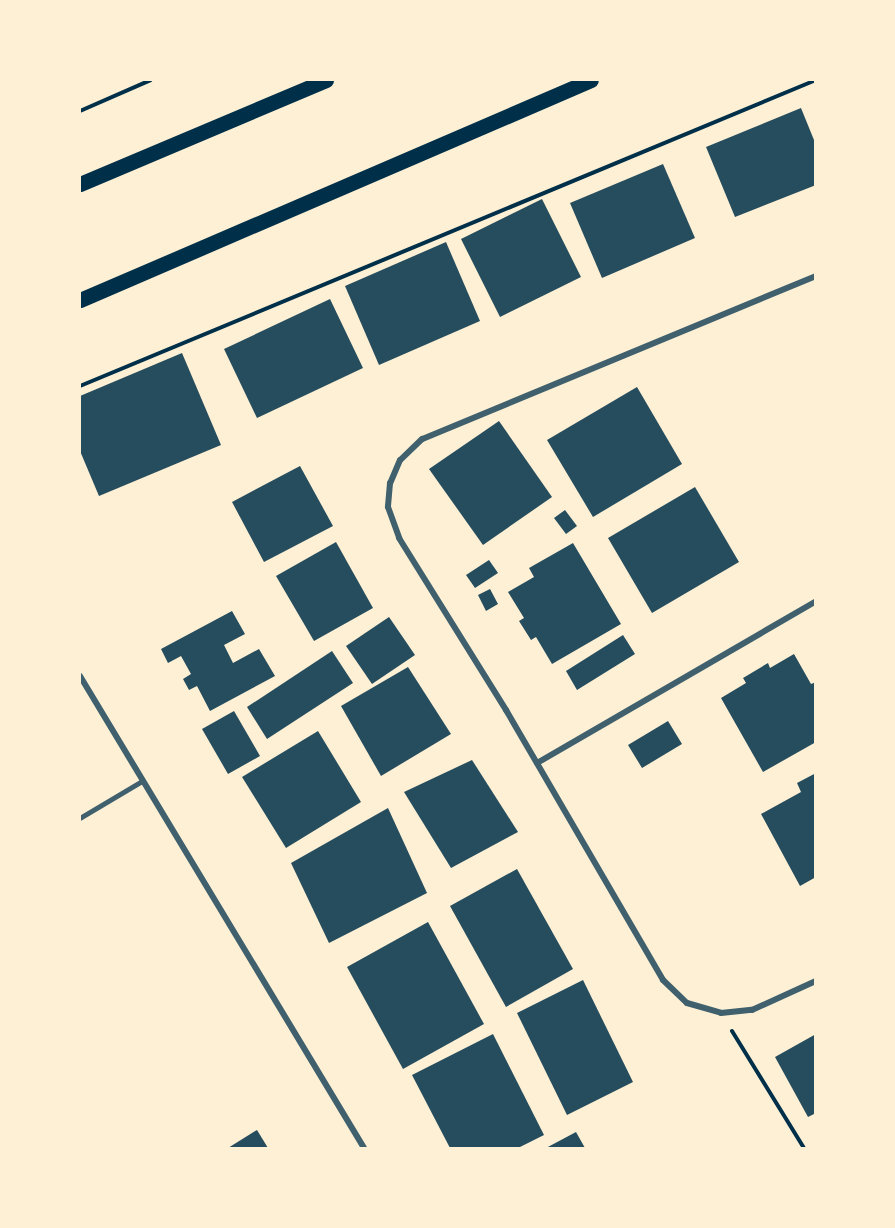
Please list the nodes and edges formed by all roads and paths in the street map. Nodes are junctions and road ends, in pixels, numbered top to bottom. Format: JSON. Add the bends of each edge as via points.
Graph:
{"nodes":[{"id":1,"x":152,"y":80,"type":"edge"},
{"id":2,"x":326,"y":80,"type":"edge"},
{"id":3,"x":591,"y":80,"type":"edge"},
{"id":4,"x":816,"y":80,"type":"edge"},
{"id":5,"x":313,"y":83,"type":"edge"},
{"id":6,"x":80,"y":111,"type":"edge"},
{"id":7,"x":80,"y":184,"type":"edge"},
{"id":8,"x":816,"y":276,"type":"edge"},
{"id":9,"x":80,"y":300,"type":"edge"},
{"id":10,"x":80,"y":386,"type":"edge"},
{"id":11,"x":816,"y":601,"type":"edge"},
{"id":12,"x":80,"y":676,"type":"edge"},
{"id":13,"x":537,"y":763,"type":"junction"},
{"id":14,"x":142,"y":781,"type":"junction"},
{"id":15,"x":80,"y":818,"type":"edge"},
{"id":16,"x":816,"y":981,"type":"edge"},
{"id":17,"x":721,"y":1013,"type":"junction"},
{"id":18,"x":364,"y":1149,"type":"edge"},
{"id":19,"x":804,"y":1149,"type":"edge"}],
"edges":[{"from":1,"to":6,"type":"path"},
{"from":2,"to":5,"type":"main road"},
{"from":3,"to":9,"type":"main road"},
{"from":4,"to":10,"type":"path"},
{"from":5,"to":7,"type":"main road"},
{"from":8,"to":13,"type":"street","via":[[422,439],[400,460],[390,483],[388,507],[399,538]]},
{"from":11,"to":13,"type":"street"},
{"from":12,"to":14,"type":"street"},
{"from":13,"to":17,"type":"street","via":[[663,980],[687,1003]]},
{"from":14,"to":15,"type":"lane"},
{"from":14,"to":18,"type":"street"},
{"from":16,"to":17,"type":"street","via":[[752,1010]]},
{"from":17,"to":19,"type":"path"}]}
